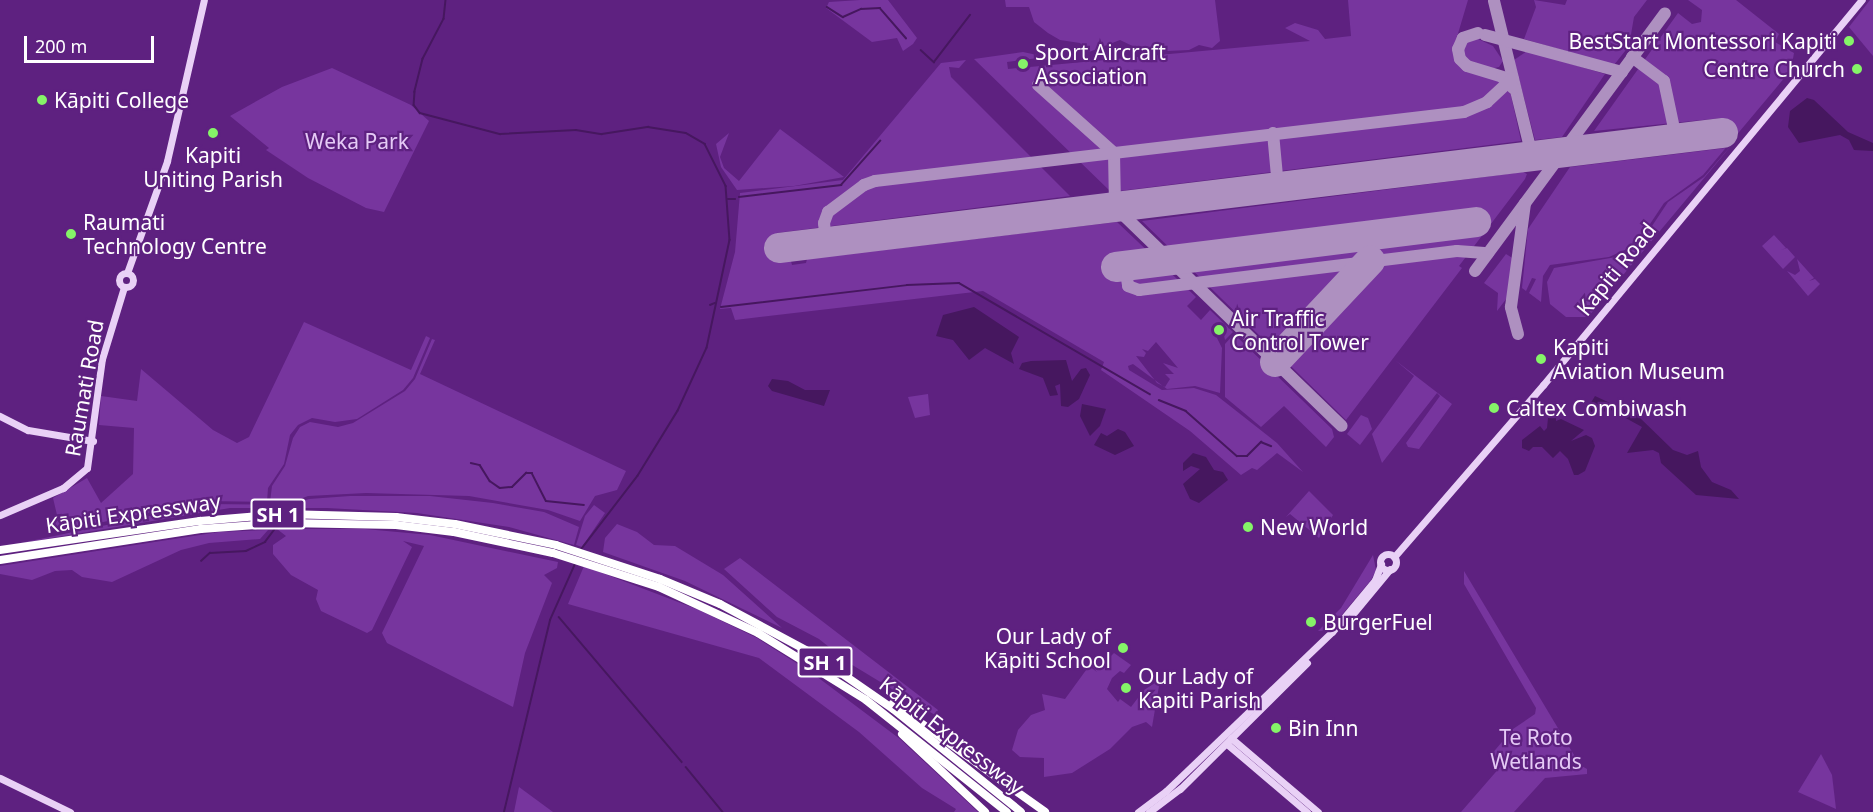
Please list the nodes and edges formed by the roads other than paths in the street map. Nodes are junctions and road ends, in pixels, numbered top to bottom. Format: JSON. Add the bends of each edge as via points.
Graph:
{"nodes":[{"id":1,"x":204,"y":0,"type":"edge"},
{"id":2,"x":1862,"y":0,"type":"edge"},
{"id":3,"x":0,"y":416,"type":"edge"},
{"id":4,"x":93,"y":441,"type":"junction"},
{"id":5,"x":0,"y":515,"type":"edge"},
{"id":6,"x":555,"y":549,"type":"junction"},
{"id":7,"x":0,"y":550,"type":"edge"},
{"id":8,"x":1394,"y":557,"type":"junction"},
{"id":9,"x":0,"y":560,"type":"edge"},
{"id":10,"x":600,"y":562,"type":"junction"},
{"id":11,"x":1381,"y":564,"type":"junction"},
{"id":12,"x":1390,"y":569,"type":"junction"},
{"id":13,"x":1351,"y":618,"type":"junction"},
{"id":14,"x":1342,"y":621,"type":"junction"},
{"id":15,"x":858,"y":684,"type":"junction"},
{"id":16,"x":866,"y":700,"type":"junction"},
{"id":17,"x":1232,"y":727,"type":"junction"},
{"id":18,"x":1229,"y":740,"type":"junction"},
{"id":19,"x":1215,"y":743,"type":"junction"},
{"id":20,"x":1249,"y":752,"type":"junction"},
{"id":21,"x":1238,"y":754,"type":"junction"},
{"id":22,"x":0,"y":778,"type":"edge"},
{"id":23,"x":1285,"y":788,"type":"junction"},
{"id":24,"x":70,"y":812,"type":"edge"},
{"id":25,"x":985,"y":812,"type":"edge"},
{"id":26,"x":1007,"y":812,"type":"edge"},
{"id":27,"x":1021,"y":812,"type":"edge"},
{"id":28,"x":1045,"y":812,"type":"edge"},
{"id":29,"x":1138,"y":812,"type":"edge"},
{"id":30,"x":1149,"y":812,"type":"edge"},
{"id":31,"x":1307,"y":812,"type":"edge"},
{"id":32,"x":1318,"y":812,"type":"edge"}],
"edges":[{"from":1,"to":4,"type":"main road","name":"Raumati Road","via":[[167,160],[127,273],[133,282],[124,287],[102,359]]},
{"from":2,"to":8,"type":"main road","name":"Kapiti Road","via":[[1544,386]]},
{"from":3,"to":4,"type":"main road","via":[[28,430]]},
{"from":4,"to":5,"type":"main road","name":"Raumati Road","via":[[87,468],[73,482]]},
{"from":6,"to":7,"type":"highway","name":"Kāpiti Expressway","number":"SH 1","via":[[455,524],[396,517],[284,514],[200,521]]},
{"from":6,"to":9,"type":"highway","name":"Kāpiti Expressway","number":"SH 1","via":[[396,525],[284,523],[201,529]]},
{"from":6,"to":10,"type":"highway","name":"Kāpiti Expressway","number":"SH 1"},
{"from":8,"to":11,"type":"main road","via":[[1385,555]]},
{"from":8,"to":12,"type":"main road","via":[[1395,565]]},
{"from":10,"to":15,"type":"highway","name":"Kāpiti Expressway","number":"SH 1","via":[[720,604],[815,655]]},
{"from":10,"to":16,"type":"highway","name":"Kāpiti Expressway","number":"SH 1","via":[[758,633]]},
{"from":11,"to":12,"type":"main road"},
{"from":11,"to":14,"type":"main road","via":[[1375,580]]},
{"from":12,"to":13,"type":"main road"},
{"from":13,"to":14,"type":"main road"},
{"from":13,"to":18,"type":"main road"},
{"from":14,"to":17,"type":"main road"},
{"from":15,"to":27,"type":"highway","name":"Kāpiti Expressway","number":"SH 1"},
{"from":15,"to":28,"type":"highway","via":[[953,744]]},
{"from":16,"to":25,"type":"highway"},
{"from":16,"to":26,"type":"highway","name":"Kāpiti Expressway","number":"SH 1"},
{"from":17,"to":18,"type":"main road"},
{"from":17,"to":19,"type":"main road"},
{"from":18,"to":19,"type":"main road"},
{"from":18,"to":20,"type":"main road"},
{"from":18,"to":21,"type":"main road"},
{"from":18,"to":30,"type":"main road","via":[[1180,789]]},
{"from":19,"to":29,"type":"main road","via":[[1167,791]]},
{"from":20,"to":21,"type":"main road"},
{"from":20,"to":23,"type":"main road"},
{"from":21,"to":23,"type":"main road"},
{"from":22,"to":24,"type":"main road"},
{"from":23,"to":31,"type":"main road"},
{"from":23,"to":32,"type":"main road"}]}
